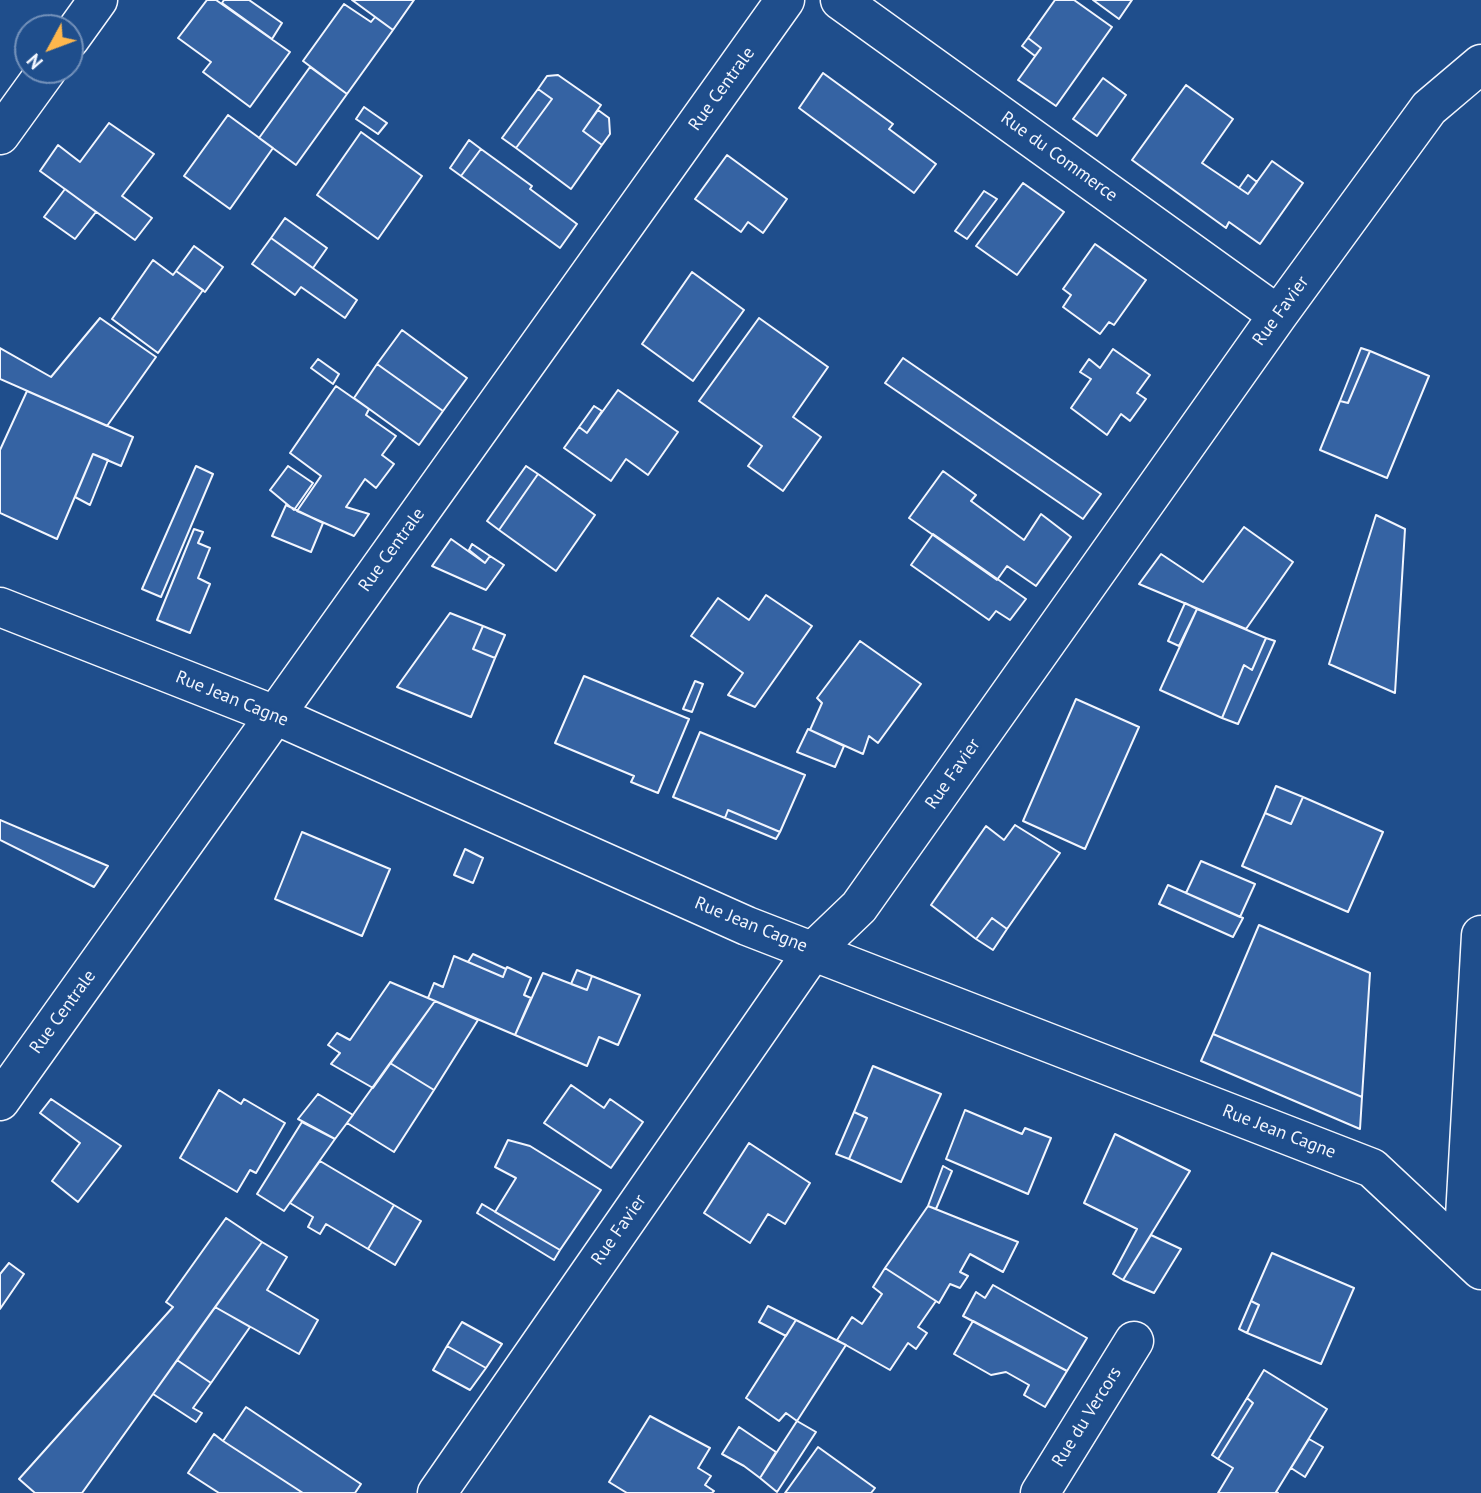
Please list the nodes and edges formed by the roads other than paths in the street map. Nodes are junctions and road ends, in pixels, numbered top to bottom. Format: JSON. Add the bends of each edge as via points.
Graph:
{"nodes":[{"id":1,"x":98,"y":0,"type":"edge"},
{"id":2,"x":785,"y":0,"type":"edge"},
{"id":3,"x":840,"y":0,"type":"edge"},
{"id":4,"x":84,"y":20,"type":"edge"},
{"id":5,"x":1481,"y":64,"type":"edge"},
{"id":6,"x":37,"y":84,"type":"edge"},
{"id":7,"x":0,"y":135,"type":"edge"},
{"id":8,"x":1278,"y":315,"type":"junction"},
{"id":9,"x":0,"y":607,"type":"edge"},
{"id":10,"x":275,"y":715,"type":"junction"},
{"id":11,"x":1481,"y":934,"type":"edge"},
{"id":12,"x":813,"y":951,"type":"junction"},
{"id":13,"x":0,"y":1101,"type":"edge"},
{"id":14,"x":1472,"y":1261,"type":"edge"},
{"id":15,"x":1134,"y":1340,"type":"dead end"},
{"id":16,"x":437,"y":1493,"type":"edge"},
{"id":17,"x":1040,"y":1493,"type":"edge"}],
"edges":[{"from":1,"to":4,"type":"street"},
{"from":2,"to":10,"type":"street","name":"Rue Centrale"},
{"from":3,"to":8,"type":"street","name":"Rue du Commerce"},
{"from":5,"to":8,"type":"street","name":"Rue Favier","via":[[1429,108]]},
{"from":6,"to":7,"type":"street"},
{"from":8,"to":12,"type":"street","name":"Rue Favier","via":[[859,907]]},
{"from":9,"to":10,"type":"street","name":"Rue Jean Cagne"},
{"from":10,"to":12,"type":"street","name":"Rue Jean Cagne","via":[[747,926]]},
{"from":10,"to":13,"type":"street","name":"Rue Centrale"},
{"from":11,"to":14,"type":"street"},
{"from":12,"to":14,"type":"street","name":"Rue Jean Cagne","via":[[1372,1167]]},
{"from":12,"to":16,"type":"street","name":"Rue Favier"},
{"from":15,"to":17,"type":"street","name":"Rue du Vercors"}]}
